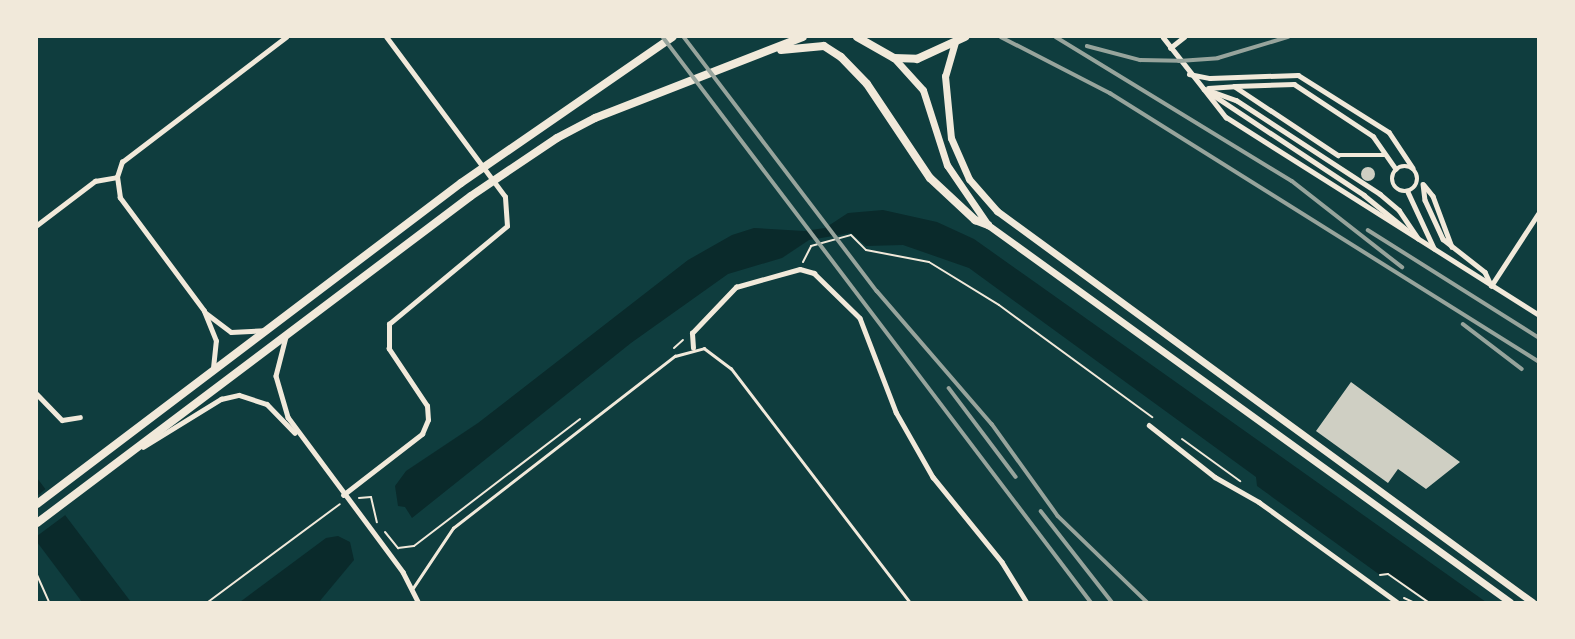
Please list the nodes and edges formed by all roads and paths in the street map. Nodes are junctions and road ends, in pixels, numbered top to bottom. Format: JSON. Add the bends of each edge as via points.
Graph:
{"nodes":[{"id":1,"x":286,"y":37,"type":"edge"},
{"id":2,"x":386,"y":37,"type":"edge"},
{"id":3,"x":673,"y":37,"type":"edge"},
{"id":4,"x":803,"y":37,"type":"edge"},
{"id":5,"x":857,"y":37,"type":"edge"},
{"id":6,"x":965,"y":37,"type":"edge"},
{"id":7,"x":1163,"y":37,"type":"edge"},
{"id":8,"x":1184,"y":37,"type":"edge"},
{"id":9,"x":955,"y":42,"type":"junction"},
{"id":10,"x":1170,"y":48,"type":"junction"},
{"id":11,"x":768,"y":53,"type":"junction"},
{"id":12,"x":894,"y":58,"type":"junction"},
{"id":13,"x":1189,"y":74,"type":"junction"},
{"id":14,"x":1234,"y":86,"type":"junction"},
{"id":15,"x":1203,"y":89,"type":"junction"},
{"id":16,"x":1385,"y":155,"type":"junction"},
{"id":17,"x":1396,"y":169,"type":"junction"},
{"id":18,"x":1413,"y":169,"type":"junction"},
{"id":19,"x":117,"y":177,"type":"junction"},
{"id":20,"x":1418,"y":179,"type":"junction"},
{"id":21,"x":1423,"y":184,"type":"junction"},
{"id":22,"x":1408,"y":192,"type":"junction"},
{"id":23,"x":1538,"y":214,"type":"edge"},
{"id":24,"x":37,"y":225,"type":"edge"},
{"id":25,"x":988,"y":225,"type":"junction"},
{"id":26,"x":1419,"y":240,"type":"junction"},
{"id":27,"x":1452,"y":248,"type":"junction"},
{"id":28,"x":1436,"y":252,"type":"junction"},
{"id":29,"x":800,"y":269,"type":"junction"},
{"id":30,"x":1491,"y":286,"type":"junction"},
{"id":31,"x":204,"y":311,"type":"junction"},
{"id":32,"x":1538,"y":314,"type":"edge"},
{"id":33,"x":271,"y":328,"type":"junction"},
{"id":34,"x":692,"y":333,"type":"junction"},
{"id":35,"x":286,"y":336,"type":"junction"},
{"id":36,"x":693,"y":348,"type":"junction"},
{"id":37,"x":670,"y":350,"type":"dead end"},
{"id":38,"x":213,"y":374,"type":"junction"},
{"id":39,"x":37,"y":394,"type":"edge"},
{"id":40,"x":80,"y":417,"type":"dead end"},
{"id":41,"x":581,"y":418,"type":"dead end"},
{"id":42,"x":1149,"y":425,"type":"dead end"},
{"id":43,"x":1162,"y":425,"type":"dead end"},
{"id":44,"x":1172,"y":432,"type":"dead end"},
{"id":45,"x":300,"y":439,"type":"junction"},
{"id":46,"x":138,"y":449,"type":"junction"},
{"id":47,"x":1250,"y":488,"type":"dead end"},
{"id":48,"x":343,"y":495,"type":"junction"},
{"id":49,"x":368,"y":495,"type":"dead end"},
{"id":50,"x":37,"y":504,"type":"edge"},
{"id":51,"x":340,"y":505,"type":"dead end"},
{"id":52,"x":37,"y":523,"type":"edge"},
{"id":53,"x":37,"y":575,"type":"edge"},
{"id":54,"x":1380,"y":575,"type":"dead end"},
{"id":55,"x":1373,"y":576,"type":"dead end"},
{"id":56,"x":1384,"y":584,"type":"dead end"},
{"id":57,"x":412,"y":588,"type":"junction"},
{"id":58,"x":1395,"y":592,"type":"dead end"},
{"id":59,"x":1026,"y":601,"type":"edge"},
{"id":60,"x":49,"y":602,"type":"edge"},
{"id":61,"x":208,"y":602,"type":"edge"},
{"id":62,"x":418,"y":602,"type":"edge"},
{"id":63,"x":910,"y":602,"type":"edge"},
{"id":64,"x":1397,"y":602,"type":"edge"},
{"id":65,"x":1413,"y":602,"type":"edge"},
{"id":66,"x":1428,"y":602,"type":"edge"},
{"id":67,"x":1510,"y":602,"type":"edge"},
{"id":68,"x":1532,"y":602,"type":"edge"}],
"edges":[{"from":1,"to":19,"type":"street","via":[[122,162]]},
{"from":2,"to":48,"type":"street","via":[[505,197],[508,226],[389,324],[389,349],[427,406],[428,420],[422,434]]},
{"from":3,"to":33,"type":"main road","via":[[461,183]]},
{"from":4,"to":11,"type":"main road"},
{"from":5,"to":12,"type":"main road"},
{"from":6,"to":9,"type":"main road"},
{"from":7,"to":10,"type":"street"},
{"from":8,"to":10,"type":"street"},
{"from":9,"to":12,"type":"main road","via":[[917,59]]},
{"from":9,"to":68,"type":"main road","via":[[945,76],[951,138],[969,179],[997,212]]},
{"from":10,"to":13,"type":"street"},
{"from":11,"to":25,"type":"main road","via":[[824,46],[841,57],[867,84],[930,178],[975,220]]},
{"from":11,"to":35,"type":"main road","via":[[595,118],[471,196]]},
{"from":12,"to":25,"type":"main road","via":[[923,90],[947,165]]},
{"from":13,"to":15,"type":"street"},
{"from":13,"to":18,"type":"street","via":[[1210,78],[1298,75],[1389,132]]},
{"from":14,"to":15,"type":"street"},
{"from":14,"to":16,"type":"street","via":[[1338,155]]},
{"from":14,"to":16,"type":"street","via":[[1294,84],[1373,136]]},
{"from":15,"to":26,"type":"street","via":[[1364,195]]},
{"from":15,"to":26,"type":"street","via":[[1226,117]]},
{"from":15,"to":26,"type":"street","via":[[1236,100],[1380,194],[1399,210]]},
{"from":16,"to":17,"type":"street"},
{"from":17,"to":18,"type":"street"},
{"from":17,"to":22,"type":"street","via":[[1393,185]]},
{"from":18,"to":20,"type":"street"},
{"from":19,"to":24,"type":"street","via":[[95,181]]},
{"from":19,"to":31,"type":"street","via":[[120,198]]},
{"from":20,"to":21,"type":"street"},
{"from":20,"to":22,"type":"street"},
{"from":21,"to":27,"type":"street","via":[[1433,196]]},
{"from":21,"to":27,"type":"street","via":[[1437,230]]},
{"from":22,"to":28,"type":"street"},
{"from":23,"to":30,"type":"street"},
{"from":25,"to":67,"type":"main road"},
{"from":26,"to":28,"type":"street"},
{"from":27,"to":30,"type":"street","via":[[1485,272]]},
{"from":28,"to":30,"type":"street"},
{"from":29,"to":34,"type":"street","via":[[736,287]]},
{"from":29,"to":43,"type":"path","via":[[811,246],[846,236],[855,238],[866,250],[929,262],[1009,312]]},
{"from":29,"to":59,"type":"street","via":[[820,278],[860,318],[896,412],[933,477],[1002,562]]},
{"from":30,"to":32,"type":"street"},
{"from":31,"to":33,"type":"street","via":[[231,332]]},
{"from":31,"to":38,"type":"street","via":[[216,341]]},
{"from":33,"to":38,"type":"main road"},
{"from":34,"to":36,"type":"street"},
{"from":34,"to":37,"type":"path"},
{"from":35,"to":45,"type":"street","via":[[277,366],[278,395]]},
{"from":35,"to":46,"type":"main road"},
{"from":36,"to":57,"type":"lane","via":[[675,356],[453,528]]},
{"from":36,"to":63,"type":"lane","via":[[716,354],[731,368]]},
{"from":38,"to":50,"type":"main road"},
{"from":39,"to":40,"type":"street","via":[[62,420]]},
{"from":41,"to":49,"type":"path","via":[[407,549],[398,548],[379,525]]},
{"from":42,"to":64,"type":"street","via":[[1226,485],[1258,502]]},
{"from":44,"to":47,"type":"path"},
{"from":45,"to":46,"type":"street","via":[[267,404],[239,395],[221,399]]},
{"from":45,"to":48,"type":"street"},
{"from":46,"to":52,"type":"main road"},
{"from":48,"to":57,"type":"street"},
{"from":51,"to":61,"type":"path"},
{"from":53,"to":60,"type":"path"},
{"from":54,"to":66,"type":"path","via":[[1386,572]]},
{"from":55,"to":56,"type":"path"},
{"from":57,"to":62,"type":"street"},
{"from":58,"to":65,"type":"path"}]}
